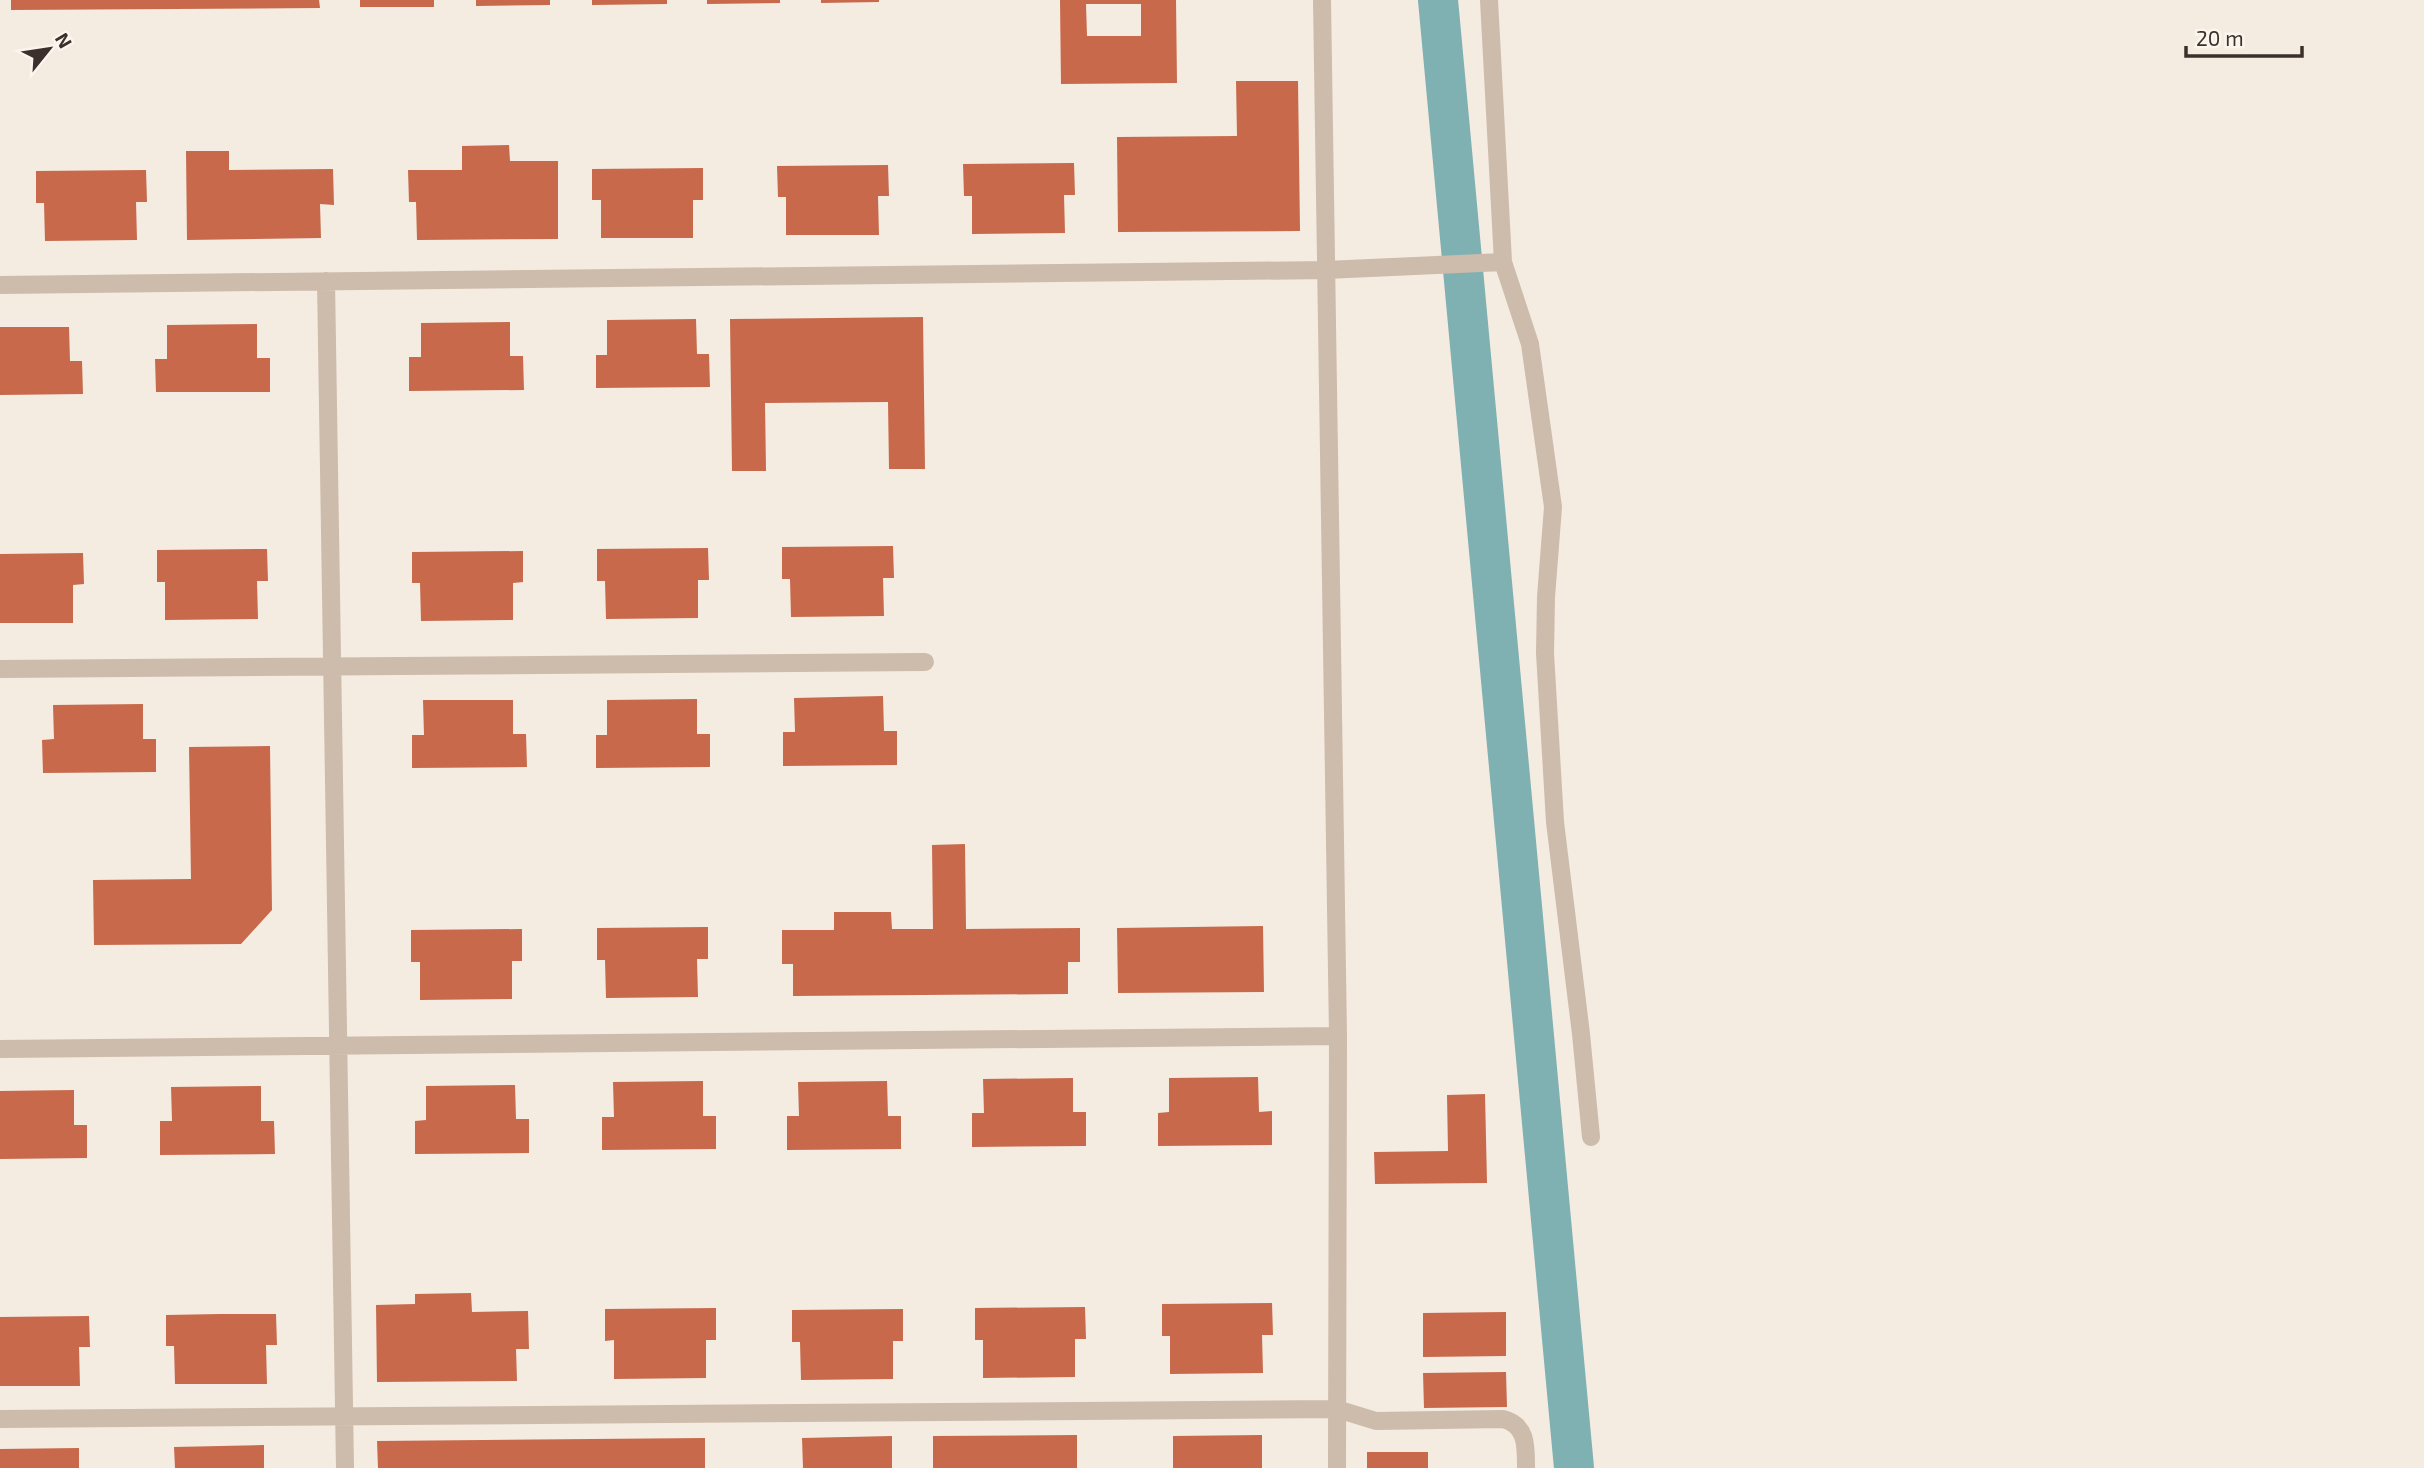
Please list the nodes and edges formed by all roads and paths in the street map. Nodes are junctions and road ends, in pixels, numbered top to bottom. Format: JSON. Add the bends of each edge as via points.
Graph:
{"nodes":[{"id":1,"x":1322,"y":0,"type":"edge"},
{"id":2,"x":1489,"y":0,"type":"edge"},
{"id":3,"x":1503,"y":262,"type":"junction"},
{"id":4,"x":1326,"y":270,"type":"junction"},
{"id":5,"x":326,"y":281,"type":"junction"},
{"id":6,"x":0,"y":285,"type":"edge"},
{"id":7,"x":925,"y":662,"type":"dead end"},
{"id":8,"x":333,"y":666,"type":"junction"},
{"id":9,"x":0,"y":669,"type":"edge"},
{"id":10,"x":1338,"y":1036,"type":"junction"},
{"id":11,"x":339,"y":1046,"type":"junction"},
{"id":12,"x":0,"y":1049,"type":"edge"},
{"id":13,"x":1591,"y":1137,"type":"dead end"},
{"id":14,"x":1337,"y":1409,"type":"junction"},
{"id":15,"x":345,"y":1417,"type":"junction"},
{"id":16,"x":0,"y":1419,"type":"edge"},
{"id":17,"x":345,"y":1468,"type":"edge"},
{"id":18,"x":1337,"y":1468,"type":"edge"},
{"id":19,"x":1526,"y":1468,"type":"edge"}],
"edges":[{"from":1,"to":4,"type":"street"},
{"from":2,"to":3,"type":"street"},
{"from":3,"to":4,"type":"street"},
{"from":3,"to":13,"type":"street","via":[[1530,344],[1553,507],[1545,653],[1555,822]]},
{"from":4,"to":5,"type":"street"},
{"from":4,"to":10,"type":"street"},
{"from":5,"to":6,"type":"street"},
{"from":5,"to":8,"type":"street"},
{"from":7,"to":8,"type":"street"},
{"from":8,"to":9,"type":"street"},
{"from":8,"to":11,"type":"street"},
{"from":10,"to":11,"type":"street"},
{"from":10,"to":14,"type":"street"},
{"from":11,"to":12,"type":"street"},
{"from":11,"to":15,"type":"street"},
{"from":14,"to":15,"type":"street"},
{"from":14,"to":18,"type":"street"},
{"from":14,"to":19,"type":"street","via":[[1376,1421],[1513,1421],[1522,1430]]},
{"from":15,"to":16,"type":"street"},
{"from":15,"to":17,"type":"street"}]}
